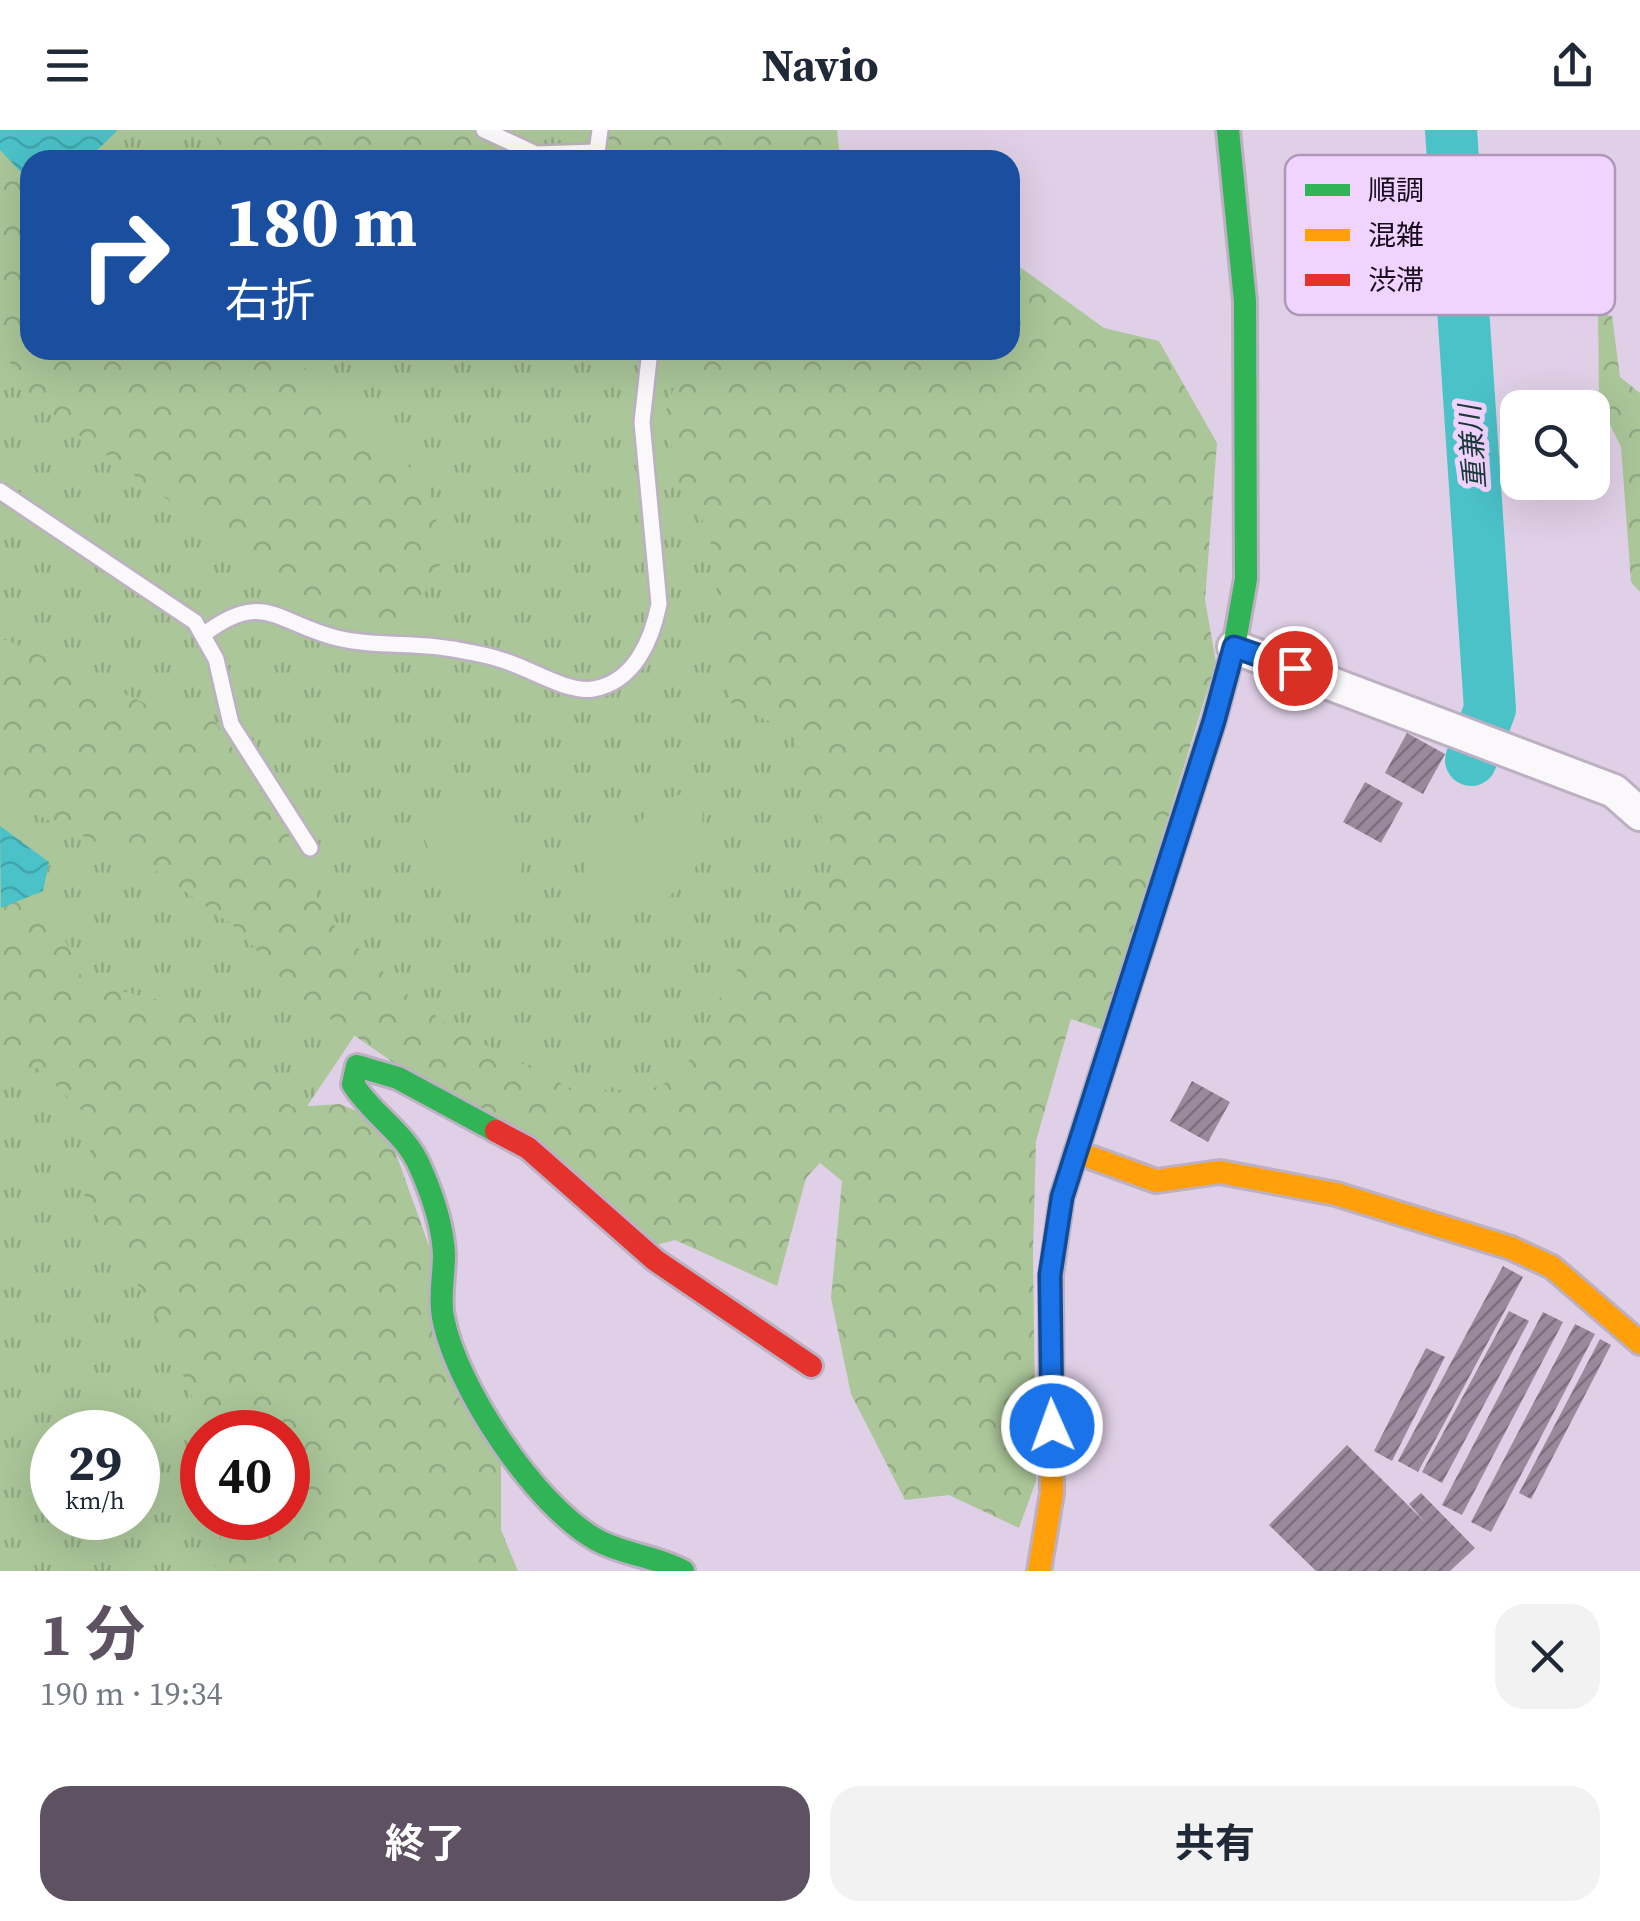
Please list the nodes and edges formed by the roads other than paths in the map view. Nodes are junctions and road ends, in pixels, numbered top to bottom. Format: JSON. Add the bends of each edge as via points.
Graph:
{"nodes":[{"id":1,"x":484,"y":130,"type":"edge"},
{"id":2,"x":1228,"y":130,"type":"edge"},
{"id":3,"x":527,"y":150,"type":"edge"},
{"id":4,"x":649,"y":360,"type":"edge"},
{"id":5,"x":0,"y":491,"type":"edge"},
{"id":6,"x":204,"y":635,"type":"junction"},
{"id":7,"x":1234,"y":647,"type":"junction"},
{"id":8,"x":1627,"y":789,"type":"edge"},
{"id":9,"x":1640,"y":814,"type":"edge"},
{"id":10,"x":310,"y":848,"type":"dead end"},
{"id":11,"x":1076,"y":1152,"type":"junction"},
{"id":12,"x":1640,"y":1343,"type":"edge"},
{"id":13,"x":811,"y":1366,"type":"dead end"},
{"id":14,"x":683,"y":1571,"type":"edge"},
{"id":15,"x":1039,"y":1571,"type":"edge"}],
"edges":[{"from":1,"to":3,"type":"lane"},
{"from":2,"to":7,"type":"street","via":[[1244,301],[1246,579]]},
{"from":4,"to":6,"type":"lane","via":[[642,422],[658,604],[654,633],[638,662],[612,680],[591,689],[451,648],[337,638],[253,609]]},
{"from":5,"to":6,"type":"lane","via":[[195,622]]},
{"from":6,"to":10,"type":"lane","via":[[230,724]]},
{"from":7,"to":8,"type":"street"},
{"from":7,"to":11,"type":"street"},
{"from":8,"to":9,"type":"street"},
{"from":11,"to":12,"type":"street","via":[[1156,1181],[1220,1172],[1336,1194],[1511,1248],[1552,1267]]},
{"from":11,"to":15,"type":"street","via":[[1050,1275],[1052,1492]]},
{"from":13,"to":14,"type":"street","via":[[654,1260],[528,1148],[398,1078],[357,1066],[353,1084],[362,1103],[388,1120],[417,1158],[444,1245],[442,1316],[458,1369],[494,1428],[551,1501],[595,1540]]}]}
